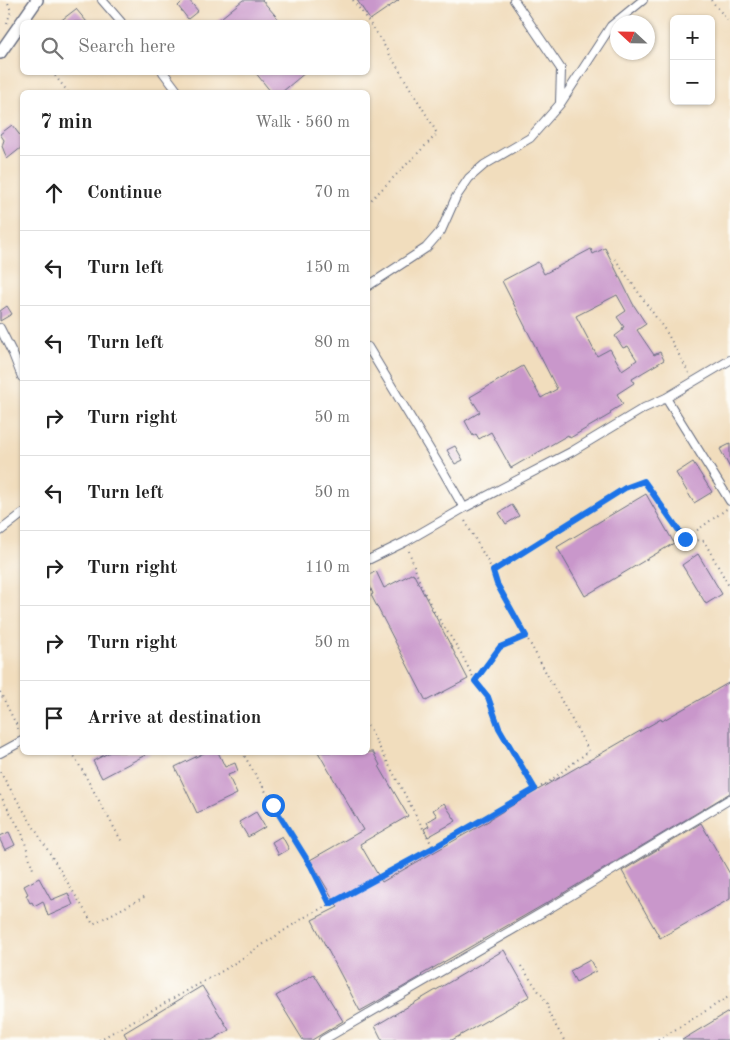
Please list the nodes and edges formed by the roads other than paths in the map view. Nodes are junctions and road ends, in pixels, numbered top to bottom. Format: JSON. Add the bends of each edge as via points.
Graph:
{"nodes":[{"id":1,"x":37,"y":0,"type":"edge"},
{"id":2,"x":102,"y":0,"type":"edge"},
{"id":3,"x":514,"y":0,"type":"edge"},
{"id":4,"x":643,"y":0,"type":"edge"},
{"id":5,"x":23,"y":20,"type":"edge"},
{"id":6,"x":119,"y":20,"type":"edge"},
{"id":7,"x":20,"y":24,"type":"edge"},
{"id":8,"x":0,"y":53,"type":"edge"},
{"id":9,"x":165,"y":75,"type":"edge"},
{"id":10,"x":176,"y":90,"type":"edge"},
{"id":11,"x":560,"y":104,"type":"junction"},
{"id":12,"x":370,"y":285,"type":"edge"},
{"id":13,"x":0,"y":328,"type":"edge"},
{"id":14,"x":370,"y":350,"type":"edge"},
{"id":15,"x":730,"y":360,"type":"edge"},
{"id":16,"x":20,"y":372,"type":"edge"},
{"id":17,"x":666,"y":398,"type":"junction"},
{"id":18,"x":730,"y":501,"type":"edge"},
{"id":19,"x":461,"y":509,"type":"junction"},
{"id":20,"x":20,"y":516,"type":"edge"},
{"id":21,"x":0,"y":531,"type":"edge"},
{"id":22,"x":370,"y":559,"type":"edge"},
{"id":23,"x":20,"y":742,"type":"edge"},
{"id":24,"x":0,"y":753,"type":"edge"},
{"id":25,"x":730,"y":799,"type":"edge"},
{"id":26,"x":323,"y":1040,"type":"edge"}],
"edges":[{"from":1,"to":5,"type":"street"},
{"from":2,"to":6,"type":"street"},
{"from":3,"to":11,"type":"street","via":[[561,69]]},
{"from":4,"to":11,"type":"street","via":[[611,26]]},
{"from":7,"to":8,"type":"street"},
{"from":9,"to":10,"type":"street"},
{"from":11,"to":12,"type":"street","via":[[530,138],[484,165],[469,178],[456,197],[441,231],[426,248]]},
{"from":13,"to":16,"type":"street"},
{"from":14,"to":19,"type":"street","via":[[439,464]]},
{"from":15,"to":17,"type":"street"},
{"from":17,"to":18,"type":"street"},
{"from":17,"to":19,"type":"street"},
{"from":19,"to":22,"type":"street"},
{"from":20,"to":21,"type":"street"},
{"from":23,"to":24,"type":"street"},
{"from":25,"to":26,"type":"street"}]}
